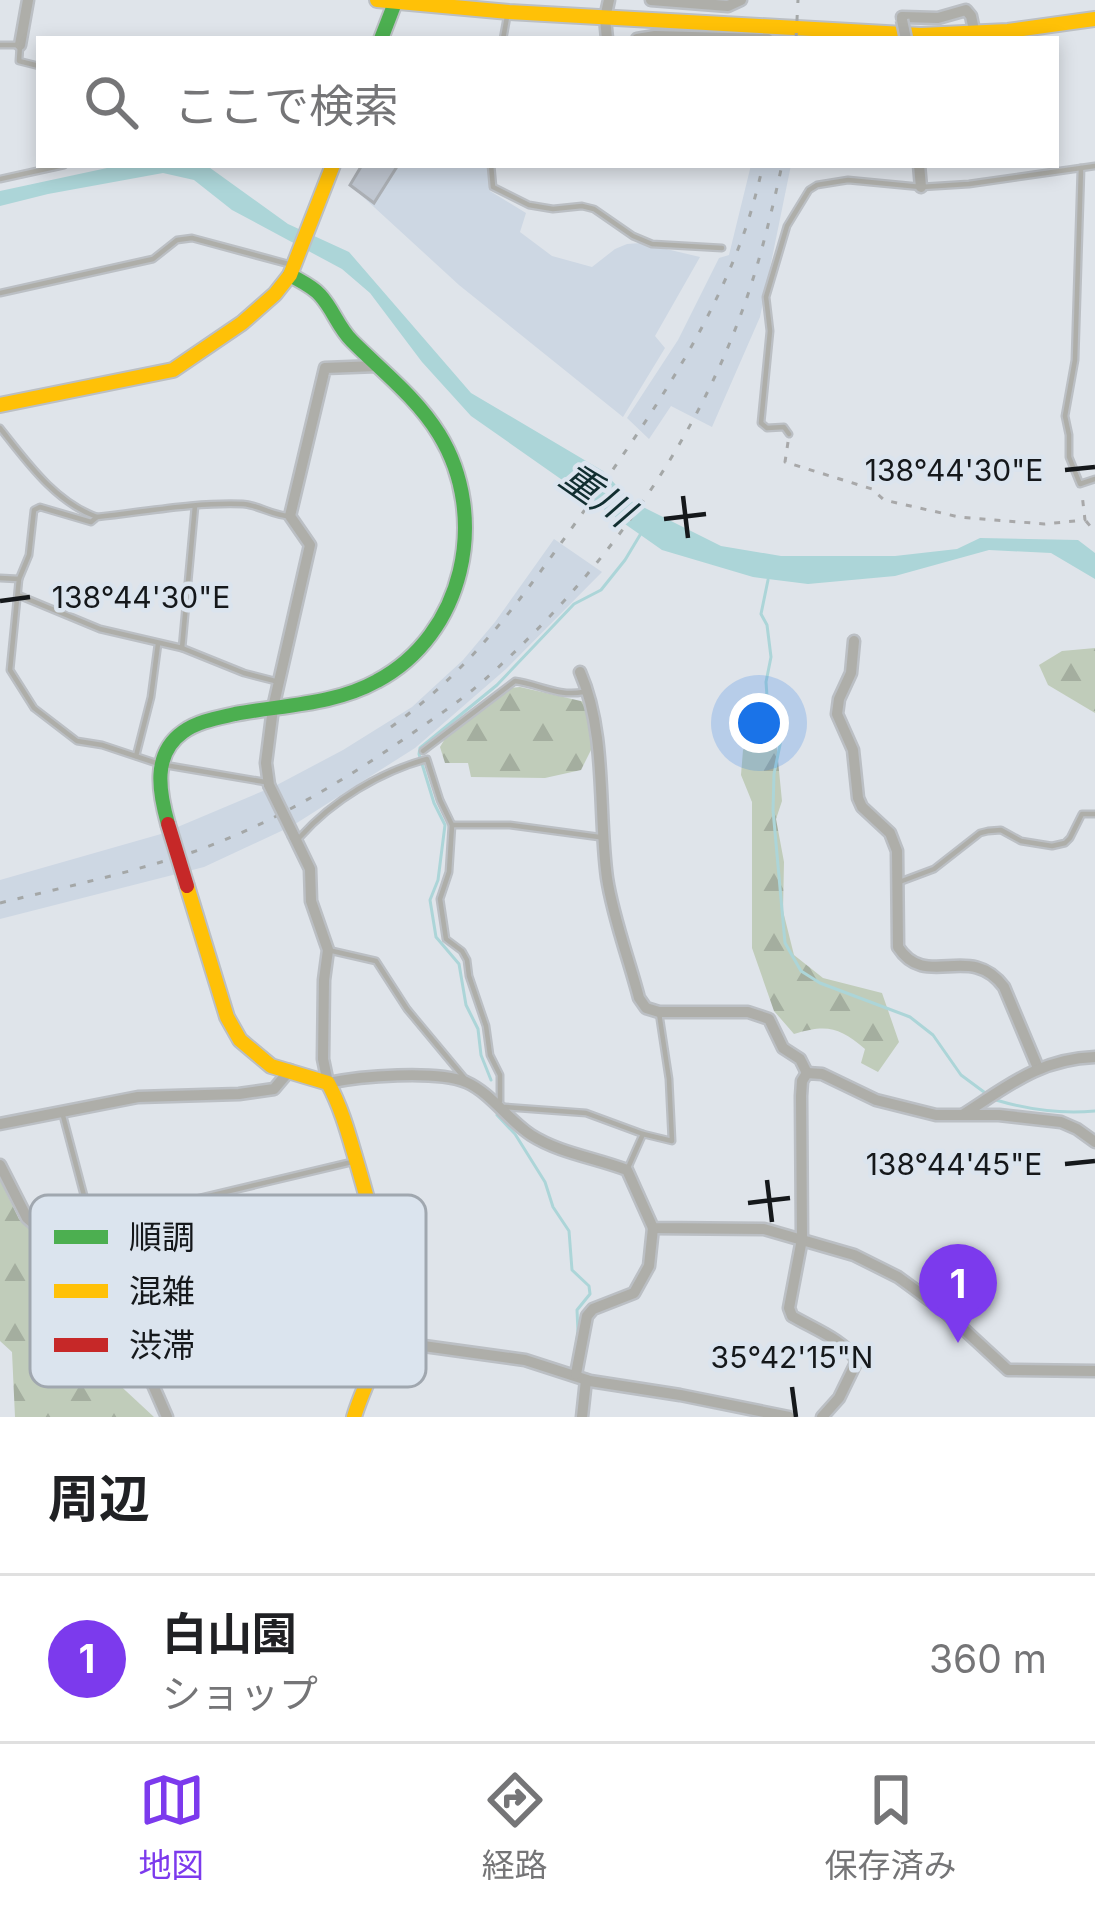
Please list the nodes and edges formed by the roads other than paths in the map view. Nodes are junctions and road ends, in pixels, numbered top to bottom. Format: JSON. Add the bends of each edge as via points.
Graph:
{"nodes":[{"id":1,"x":28,"y":0,"type":"edge"},
{"id":2,"x":377,"y":0,"type":"edge"},
{"id":3,"x":608,"y":0,"type":"edge"},
{"id":4,"x":651,"y":0,"type":"edge"},
{"id":5,"x":741,"y":0,"type":"edge"},
{"id":6,"x":904,"y":0,"type":"edge"},
{"id":7,"x":395,"y":1,"type":"edge"},
{"id":8,"x":505,"y":8,"type":"edge"},
{"id":9,"x":605,"y":18,"type":"junction"},
{"id":10,"x":902,"y":19,"type":"junction"},
{"id":11,"x":1095,"y":20,"type":"edge"},
{"id":12,"x":382,"y":36,"type":"edge"},
{"id":13,"x":607,"y":36,"type":"edge"},
{"id":14,"x":905,"y":36,"type":"edge"},
{"id":15,"x":948,"y":36,"type":"edge"},
{"id":16,"x":975,"y":36,"type":"edge"},
{"id":17,"x":983,"y":36,"type":"edge"},
{"id":18,"x":0,"y":45,"type":"edge"},
{"id":19,"x":20,"y":45,"type":"junction"},
{"id":20,"x":36,"y":65,"type":"edge"},
{"id":21,"x":1095,"y":166,"type":"edge"},
{"id":22,"x":50,"y":168,"type":"edge"},
{"id":23,"x":332,"y":168,"type":"edge"},
{"id":24,"x":491,"y":168,"type":"edge"},
{"id":25,"x":919,"y":168,"type":"edge"},
{"id":26,"x":1081,"y":168,"type":"junction"},
{"id":27,"x":0,"y":179,"type":"edge"},
{"id":28,"x":921,"y":187,"type":"junction"},
{"id":29,"x":722,"y":248,"type":"dead end"},
{"id":30,"x":294,"y":267,"type":"junction"},
{"id":31,"x":0,"y":293,"type":"edge"},
{"id":32,"x":376,"y":366,"type":"junction"},
{"id":33,"x":0,"y":405,"type":"edge"},
{"id":34,"x":0,"y":428,"type":"edge"},
{"id":35,"x":789,"y":434,"type":"road end"},
{"id":36,"x":1095,"y":479,"type":"edge"},
{"id":37,"x":195,"y":506,"type":"junction"},
{"id":38,"x":290,"y":515,"type":"junction"},
{"id":39,"x":97,"y":517,"type":"junction"},
{"id":40,"x":0,"y":578,"type":"edge"},
{"id":41,"x":20,"y":579,"type":"junction"},
{"id":42,"x":18,"y":595,"type":"junction"},
{"id":43,"x":854,"y":641,"type":"dead end"},
{"id":44,"x":158,"y":644,"type":"junction"},
{"id":45,"x":182,"y":648,"type":"junction"},
{"id":46,"x":580,"y":672,"type":"dead end"},
{"id":47,"x":278,"y":682,"type":"junction"},
{"id":48,"x":588,"y":691,"type":"junction"},
{"id":49,"x":273,"y":708,"type":"junction"},
{"id":50,"x":423,"y":752,"type":"dead end"},
{"id":51,"x":136,"y":756,"type":"junction"},
{"id":52,"x":160,"y":764,"type":"junction"},
{"id":53,"x":268,"y":784,"type":"junction"},
{"id":54,"x":1095,"y":814,"type":"edge"},
{"id":55,"x":452,"y":825,"type":"junction"},
{"id":56,"x":605,"y":838,"type":"junction"},
{"id":57,"x":295,"y":839,"type":"junction"},
{"id":58,"x":897,"y":883,"type":"junction"},
{"id":59,"x":328,"y":950,"type":"junction"},
{"id":60,"x":658,"y":1012,"type":"junction"},
{"id":61,"x":1095,"y":1057,"type":"edge"},
{"id":62,"x":1038,"y":1068,"type":"junction"},
{"id":63,"x":290,"y":1070,"type":"junction"},
{"id":64,"x":807,"y":1072,"type":"junction"},
{"id":65,"x":328,"y":1082,"type":"junction"},
{"id":66,"x":468,"y":1083,"type":"junction"},
{"id":67,"x":500,"y":1107,"type":"junction"},
{"id":68,"x":62,"y":1112,"type":"junction"},
{"id":69,"x":964,"y":1114,"type":"junction"},
{"id":70,"x":0,"y":1124,"type":"edge"},
{"id":71,"x":643,"y":1134,"type":"junction"},
{"id":72,"x":1095,"y":1142,"type":"edge"},
{"id":73,"x":356,"y":1161,"type":"junction"},
{"id":74,"x":0,"y":1165,"type":"edge"},
{"id":75,"x":627,"y":1170,"type":"junction"},
{"id":76,"x":84,"y":1195,"type":"edge"},
{"id":77,"x":213,"y":1195,"type":"edge"},
{"id":78,"x":366,"y":1195,"type":"edge"},
{"id":79,"x":30,"y":1221,"type":"edge"},
{"id":80,"x":652,"y":1228,"type":"junction"},
{"id":81,"x":802,"y":1239,"type":"junction"},
{"id":82,"x":426,"y":1347,"type":"edge"},
{"id":83,"x":1095,"y":1371,"type":"edge"},
{"id":84,"x":581,"y":1377,"type":"junction"},
{"id":85,"x":153,"y":1387,"type":"edge"},
{"id":86,"x":365,"y":1387,"type":"edge"},
{"id":87,"x":167,"y":1417,"type":"edge"},
{"id":88,"x":354,"y":1417,"type":"edge"},
{"id":89,"x":582,"y":1417,"type":"edge"},
{"id":90,"x":789,"y":1417,"type":"edge"},
{"id":91,"x":822,"y":1417,"type":"edge"}],
"edges":[{"from":1,"to":19,"type":"street"},
{"from":2,"to":7,"type":"main road"},
{"from":3,"to":9,"type":"street"},
{"from":4,"to":5,"type":"street"},
{"from":6,"to":10,"type":"street"},
{"from":7,"to":8,"type":"main road"},
{"from":7,"to":12,"type":"main road"},
{"from":8,"to":9,"type":"main road"},
{"from":9,"to":13,"type":"street"},
{"from":9,"to":15,"type":"main road"},
{"from":10,"to":14,"type":"street","bridge":true},
{"from":10,"to":16,"type":"street","via":[[966,10]]},
{"from":11,"to":17,"type":"main road"},
{"from":18,"to":19,"type":"lane"},
{"from":19,"to":20,"type":"lane","via":[[19,61]]},
{"from":21,"to":26,"type":"lane"},
{"from":22,"to":27,"type":"lane"},
{"from":23,"to":30,"type":"main road"},
{"from":24,"to":29,"type":"lane","via":[[493,187],[530,205],[594,209],[652,244]]},
{"from":25,"to":28,"type":"street"},
{"from":26,"to":28,"type":"lane"},
{"from":26,"to":36,"type":"lane","via":[[1076,344],[1065,416],[1080,484]]},
{"from":28,"to":35,"type":"lane","via":[[817,184],[787,226],[766,297],[761,424]]},
{"from":30,"to":31,"type":"lane","via":[[191,238],[153,259]]},
{"from":30,"to":32,"type":"main road"},
{"from":30,"to":33,"type":"main road","via":[[242,323],[173,370]]},
{"from":32,"to":38,"type":"street","via":[[325,368]]},
{"from":32,"to":49,"type":"main road","via":[[434,427],[454,462],[468,533],[462,571],[436,628],[386,677],[333,698]]},
{"from":34,"to":39,"type":"lane","via":[[64,500]]},
{"from":37,"to":38,"type":"lane","via":[[248,504]]},
{"from":37,"to":39,"type":"lane"},
{"from":37,"to":45,"type":"lane"},
{"from":38,"to":47,"type":"street","via":[[310,545]]},
{"from":39,"to":41,"type":"lane","via":[[36,508]]},
{"from":40,"to":41,"type":"lane"},
{"from":41,"to":42,"type":"lane"},
{"from":42,"to":44,"type":"lane"},
{"from":42,"to":51,"type":"lane","via":[[10,670],[34,708],[77,741]]},
{"from":43,"to":58,"type":"street","via":[[837,714],[853,750],[862,807],[894,839]]},
{"from":44,"to":45,"type":"lane"},
{"from":44,"to":51,"type":"lane"},
{"from":45,"to":47,"type":"lane"},
{"from":46,"to":48,"type":"street"},
{"from":47,"to":49,"type":"street"},
{"from":48,"to":50,"type":"lane","via":[[572,695],[515,681]]},
{"from":48,"to":56,"type":"street"},
{"from":49,"to":52,"type":"main road","via":[[187,729]]},
{"from":49,"to":53,"type":"street"},
{"from":51,"to":52,"type":"lane"},
{"from":52,"to":53,"type":"lane"},
{"from":52,"to":63,"type":"main road","bridge":true,"via":[[168,824],[227,1017],[240,1040],[271,1066]]},
{"from":53,"to":57,"type":"street","bridge":true},
{"from":54,"to":58,"type":"lane","via":[[1082,814],[1070,838],[1052,846],[1001,830],[980,833],[934,869]]},
{"from":55,"to":56,"type":"lane"},
{"from":55,"to":57,"type":"lane","via":[[428,759],[394,768]]},
{"from":55,"to":67,"type":"lane","via":[[440,899],[446,939],[467,960],[500,1076]]},
{"from":56,"to":60,"type":"street","via":[[639,998]]},
{"from":57,"to":59,"type":"street"},
{"from":58,"to":62,"type":"street","via":[[896,938],[904,958],[989,972],[1004,987]]},
{"from":59,"to":65,"type":"street"},
{"from":59,"to":66,"type":"lane","via":[[376,961]]},
{"from":60,"to":64,"type":"street","via":[[769,1019]]},
{"from":60,"to":71,"type":"lane","via":[[672,1141]]},
{"from":61,"to":62,"type":"street"},
{"from":62,"to":69,"type":"street"},
{"from":63,"to":65,"type":"main road"},
{"from":63,"to":68,"type":"street","via":[[274,1089],[139,1096]]},
{"from":64,"to":69,"type":"street","via":[[875,1100]]},
{"from":64,"to":81,"type":"street"},
{"from":65,"to":66,"type":"street"},
{"from":65,"to":73,"type":"main road"},
{"from":66,"to":67,"type":"street"},
{"from":67,"to":71,"type":"lane","via":[[586,1113]]},
{"from":67,"to":75,"type":"street","via":[[532,1135]]},
{"from":68,"to":70,"type":"street"},
{"from":68,"to":76,"type":"lane"},
{"from":69,"to":72,"type":"street","via":[[1060,1122]]},
{"from":71,"to":75,"type":"lane"},
{"from":73,"to":77,"type":"lane"},
{"from":73,"to":78,"type":"main road"},
{"from":74,"to":79,"type":"street"},
{"from":75,"to":80,"type":"street"},
{"from":80,"to":81,"type":"street","via":[[764,1229]]},
{"from":80,"to":84,"type":"street","via":[[649,1266],[634,1293],[587,1316]]},
{"from":81,"to":83,"type":"street","via":[[898,1277],[1009,1370]]},
{"from":81,"to":91,"type":"street","via":[[792,1316],[856,1361]]},
{"from":82,"to":84,"type":"street","via":[[525,1360]]},
{"from":84,"to":89,"type":"street"},
{"from":84,"to":90,"type":"street"},
{"from":85,"to":87,"type":"street"},
{"from":86,"to":88,"type":"main road"}]}
